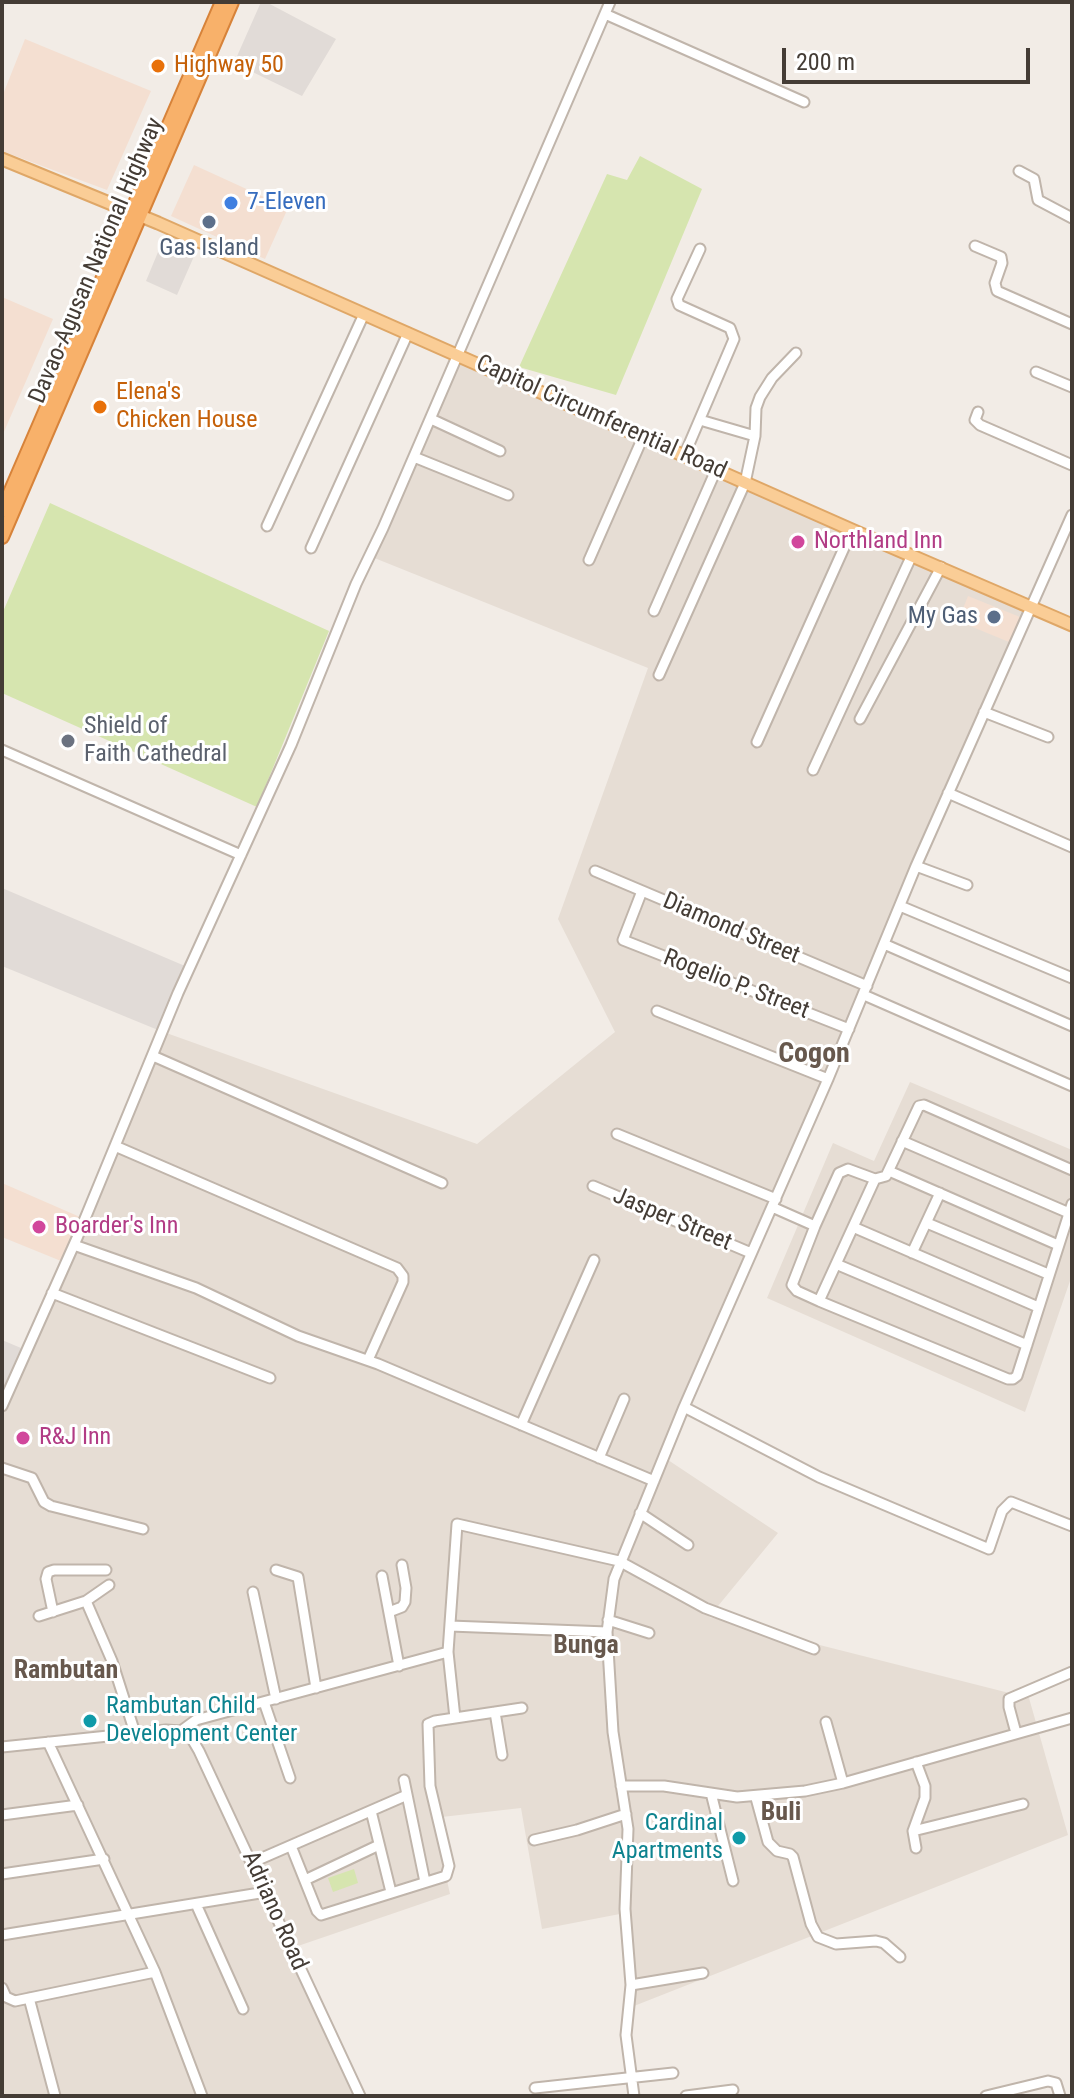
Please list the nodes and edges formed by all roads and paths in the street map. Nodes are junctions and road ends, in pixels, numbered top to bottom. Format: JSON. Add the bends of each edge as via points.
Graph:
{"nodes":[{"id":1,"x":222,"y":2,"type":"edge"},
{"id":2,"x":232,"y":2,"type":"edge"},
{"id":3,"x":610,"y":2,"type":"edge"},
{"id":4,"x":605,"y":14,"type":"junction"},
{"id":5,"x":198,"y":68,"type":"junction"},
{"id":6,"x":804,"y":102,"type":"dead end"},
{"id":7,"x":2,"y":159,"type":"edge"},
{"id":8,"x":1019,"y":171,"type":"dead end"},
{"id":9,"x":134,"y":214,"type":"junction"},
{"id":10,"x":1072,"y":218,"type":"edge"},
{"id":11,"x":975,"y":246,"type":"dead end"},
{"id":12,"x":700,"y":249,"type":"dead end"},
{"id":13,"x":364,"y":314,"type":"junction"},
{"id":14,"x":1072,"y":324,"type":"edge"},
{"id":15,"x":408,"y":333,"type":"junction"},
{"id":16,"x":796,"y":353,"type":"dead end"},
{"id":17,"x":76,"y":354,"type":"junction"},
{"id":18,"x":457,"y":354,"type":"junction"},
{"id":19,"x":1036,"y":372,"type":"dead end"},
{"id":20,"x":1072,"y":387,"type":"edge"},
{"id":21,"x":978,"y":412,"type":"dead end"},
{"id":22,"x":431,"y":419,"type":"junction"},
{"id":23,"x":700,"y":420,"type":"junction"},
{"id":24,"x":755,"y":436,"type":"junction"},
{"id":25,"x":643,"y":437,"type":"junction"},
{"id":26,"x":500,"y":451,"type":"dead end"},
{"id":27,"x":684,"y":456,"type":"junction"},
{"id":28,"x":414,"y":457,"type":"junction"},
{"id":29,"x":1072,"y":465,"type":"edge"},
{"id":30,"x":716,"y":470,"type":"junction"},
{"id":31,"x":745,"y":483,"type":"junction"},
{"id":32,"x":508,"y":495,"type":"dead end"},
{"id":33,"x":2,"y":511,"type":"edge"},
{"id":34,"x":1072,"y":515,"type":"edge"},
{"id":35,"x":267,"y":526,"type":"dead end"},
{"id":36,"x":852,"y":530,"type":"junction"},
{"id":37,"x":2,"y":537,"type":"edge"},
{"id":38,"x":311,"y":548,"type":"dead end"},
{"id":39,"x":912,"y":555,"type":"junction"},
{"id":40,"x":589,"y":560,"type":"dead end"},
{"id":41,"x":941,"y":567,"type":"junction"},
{"id":42,"x":1032,"y":607,"type":"junction"},
{"id":43,"x":654,"y":611,"type":"dead end"},
{"id":44,"x":1072,"y":625,"type":"edge"},
{"id":45,"x":659,"y":675,"type":"dead end"},
{"id":46,"x":984,"y":712,"type":"junction"},
{"id":47,"x":860,"y":719,"type":"dead end"},
{"id":48,"x":1048,"y":737,"type":"dead end"},
{"id":49,"x":757,"y":742,"type":"dead end"},
{"id":50,"x":2,"y":750,"type":"edge"},
{"id":51,"x":813,"y":770,"type":"dead end"},
{"id":52,"x":948,"y":793,"type":"junction"},
{"id":53,"x":1072,"y":847,"type":"edge"},
{"id":54,"x":241,"y":855,"type":"junction"},
{"id":55,"x":916,"y":866,"type":"junction"},
{"id":56,"x":595,"y":871,"type":"dead end"},
{"id":57,"x":967,"y":885,"type":"dead end"},
{"id":58,"x":642,"y":891,"type":"junction"},
{"id":59,"x":900,"y":906,"type":"junction"},
{"id":60,"x":884,"y":944,"type":"junction"},
{"id":61,"x":1072,"y":978,"type":"edge"},
{"id":62,"x":865,"y":991,"type":"junction"},
{"id":63,"x":657,"y":1011,"type":"dead end"},
{"id":64,"x":1072,"y":1026,"type":"edge"},
{"id":65,"x":849,"y":1029,"type":"junction"},
{"id":66,"x":153,"y":1056,"type":"junction"},
{"id":67,"x":828,"y":1079,"type":"junction"},
{"id":68,"x":1072,"y":1086,"type":"edge"},
{"id":69,"x":617,"y":1134,"type":"dead end"},
{"id":70,"x":902,"y":1141,"type":"junction"},
{"id":71,"x":115,"y":1146,"type":"junction"},
{"id":72,"x":1072,"y":1170,"type":"edge"},
{"id":73,"x":889,"y":1171,"type":"junction"},
{"id":74,"x":875,"y":1179,"type":"junction"},
{"id":75,"x":442,"y":1183,"type":"dead end"},
{"id":76,"x":593,"y":1186,"type":"dead end"},
{"id":77,"x":940,"y":1193,"type":"junction"},
{"id":78,"x":774,"y":1203,"type":"junction"},
{"id":79,"x":1070,"y":1208,"type":"edge"},
{"id":80,"x":927,"y":1223,"type":"junction"},
{"id":81,"x":815,"y":1226,"type":"junction"},
{"id":82,"x":853,"y":1227,"type":"junction"},
{"id":83,"x":74,"y":1245,"type":"junction"},
{"id":84,"x":1058,"y":1245,"type":"junction"},
{"id":85,"x":751,"y":1253,"type":"junction"},
{"id":86,"x":912,"y":1253,"type":"junction"},
{"id":87,"x":594,"y":1260,"type":"dead end"},
{"id":88,"x":836,"y":1264,"type":"junction"},
{"id":89,"x":1048,"y":1274,"type":"junction"},
{"id":90,"x":52,"y":1293,"type":"junction"},
{"id":91,"x":819,"y":1301,"type":"junction"},
{"id":92,"x":1038,"y":1307,"type":"junction"},
{"id":93,"x":1027,"y":1345,"type":"junction"},
{"id":94,"x":368,"y":1360,"type":"junction"},
{"id":95,"x":270,"y":1378,"type":"dead end"},
{"id":96,"x":624,"y":1399,"type":"dead end"},
{"id":97,"x":2,"y":1406,"type":"edge"},
{"id":98,"x":684,"y":1407,"type":"junction"},
{"id":99,"x":521,"y":1425,"type":"junction"},
{"id":100,"x":599,"y":1458,"type":"junction"},
{"id":101,"x":2,"y":1468,"type":"edge"},
{"id":102,"x":654,"y":1481,"type":"junction"},
{"id":103,"x":640,"y":1513,"type":"junction"},
{"id":104,"x":1072,"y":1526,"type":"edge"},
{"id":105,"x":143,"y":1529,"type":"dead end"},
{"id":106,"x":688,"y":1545,"type":"dead end"},
{"id":107,"x":619,"y":1561,"type":"junction"},
{"id":108,"x":402,"y":1565,"type":"dead end"},
{"id":109,"x":106,"y":1570,"type":"dead end"},
{"id":110,"x":276,"y":1570,"type":"dead end"},
{"id":111,"x":382,"y":1576,"type":"dead end"},
{"id":112,"x":109,"y":1585,"type":"dead end"},
{"id":113,"x":253,"y":1592,"type":"dead end"},
{"id":114,"x":86,"y":1601,"type":"junction"},
{"id":115,"x":53,"y":1612,"type":"junction"},
{"id":116,"x":389,"y":1612,"type":"junction"},
{"id":117,"x":39,"y":1616,"type":"dead end"},
{"id":118,"x":608,"y":1620,"type":"junction"},
{"id":119,"x":450,"y":1626,"type":"junction"},
{"id":120,"x":607,"y":1632,"type":"junction"},
{"id":121,"x":649,"y":1633,"type":"dead end"},
{"id":122,"x":814,"y":1649,"type":"dead end"},
{"id":123,"x":448,"y":1652,"type":"junction"},
{"id":124,"x":399,"y":1666,"type":"junction"},
{"id":125,"x":1072,"y":1672,"type":"edge"},
{"id":126,"x":316,"y":1688,"type":"junction"},
{"id":127,"x":276,"y":1699,"type":"junction"},
{"id":128,"x":264,"y":1702,"type":"junction"},
{"id":129,"x":522,"y":1708,"type":"dead end"},
{"id":130,"x":495,"y":1712,"type":"junction"},
{"id":131,"x":455,"y":1718,"type":"junction"},
{"id":132,"x":1072,"y":1718,"type":"edge"},
{"id":133,"x":826,"y":1722,"type":"dead end"},
{"id":134,"x":181,"y":1731,"type":"junction"},
{"id":135,"x":135,"y":1733,"type":"junction"},
{"id":136,"x":1016,"y":1733,"type":"junction"},
{"id":137,"x":48,"y":1742,"type":"junction"},
{"id":138,"x":2,"y":1747,"type":"edge"},
{"id":139,"x":502,"y":1755,"type":"dead end"},
{"id":140,"x":916,"y":1762,"type":"junction"},
{"id":141,"x":290,"y":1778,"type":"dead end"},
{"id":142,"x":404,"y":1780,"type":"dead end"},
{"id":143,"x":843,"y":1783,"type":"junction"},
{"id":144,"x":621,"y":1786,"type":"junction"},
{"id":145,"x":711,"y":1793,"type":"junction"},
{"id":146,"x":407,"y":1795,"type":"junction"},
{"id":147,"x":756,"y":1798,"type":"junction"},
{"id":148,"x":1023,"y":1804,"type":"dead end"},
{"id":149,"x":78,"y":1805,"type":"junction"},
{"id":150,"x":371,"y":1811,"type":"junction"},
{"id":151,"x":626,"y":1814,"type":"junction"},
{"id":152,"x":2,"y":1815,"type":"edge"},
{"id":153,"x":913,"y":1831,"type":"junction"},
{"id":154,"x":534,"y":1840,"type":"dead end"},
{"id":155,"x":379,"y":1845,"type":"junction"},
{"id":156,"x":291,"y":1846,"type":"junction"},
{"id":157,"x":916,"y":1848,"type":"dead end"},
{"id":158,"x":104,"y":1859,"type":"junction"},
{"id":159,"x":253,"y":1862,"type":"junction"},
{"id":160,"x":2,"y":1874,"type":"edge"},
{"id":161,"x":305,"y":1880,"type":"junction"},
{"id":162,"x":733,"y":1881,"type":"dead end"},
{"id":163,"x":425,"y":1882,"type":"junction"},
{"id":164,"x":266,"y":1892,"type":"junction"},
{"id":165,"x":391,"y":1892,"type":"junction"},
{"id":166,"x":196,"y":1904,"type":"junction"},
{"id":167,"x":130,"y":1915,"type":"junction"},
{"id":168,"x":2,"y":1935,"type":"edge"},
{"id":169,"x":900,"y":1957,"type":"dead end"},
{"id":170,"x":155,"y":1972,"type":"junction"},
{"id":171,"x":703,"y":1973,"type":"dead end"},
{"id":172,"x":631,"y":1985,"type":"junction"},
{"id":173,"x":2,"y":1988,"type":"edge"},
{"id":174,"x":29,"y":1998,"type":"junction"},
{"id":175,"x":243,"y":2009,"type":"dead end"},
{"id":176,"x":673,"y":2073,"type":"dead end"},
{"id":177,"x":630,"y":2077,"type":"junction"},
{"id":178,"x":535,"y":2088,"type":"dead end"},
{"id":179,"x":733,"y":2090,"type":"dead end"},
{"id":180,"x":55,"y":2096,"type":"edge"},
{"id":181,"x":202,"y":2096,"type":"edge"},
{"id":182,"x":360,"y":2096,"type":"edge"},
{"id":183,"x":634,"y":2096,"type":"edge"},
{"id":184,"x":686,"y":2096,"type":"edge"},
{"id":185,"x":986,"y":2096,"type":"edge"},
{"id":186,"x":1060,"y":2096,"type":"edge"}],
"edges":[{"from":1,"to":5,"type":"highway","name":"Davao-Agusan National Highway"},
{"from":2,"to":5,"type":"highway","name":"Davao-Agusan National Highway"},
{"from":3,"to":4,"type":"street"},
{"from":4,"to":6,"type":"street"},
{"from":4,"to":18,"type":"street"},
{"from":5,"to":9,"type":"highway","name":"Davao-Agusan National Highway"},
{"from":7,"to":9,"type":"main road","name":"Capitol Circumferential Road"},
{"from":8,"to":10,"type":"street","via":[[1034,179],[1038,200]]},
{"from":9,"to":13,"type":"main road","name":"Capitol Circumferential Road"},
{"from":9,"to":17,"type":"highway","name":"Davao-Agusan National Highway"},
{"from":11,"to":14,"type":"street","via":[[1001,257],[997,291]]},
{"from":12,"to":23,"type":"street","via":[[677,302],[730,328],[734,339]]},
{"from":13,"to":15,"type":"main road","name":"Capitol Circumferential Road"},
{"from":13,"to":35,"type":"street"},
{"from":15,"to":18,"type":"main road","name":"Capitol Circumferential Road"},
{"from":15,"to":38,"type":"street"},
{"from":16,"to":24,"type":"street","via":[[760,397]]},
{"from":17,"to":33,"type":"highway","name":"Davao-Agusan National Highway"},
{"from":17,"to":37,"type":"highway","name":"Davao-Agusan National Highway"},
{"from":18,"to":22,"type":"street"},
{"from":18,"to":25,"type":"main road","name":"Capitol Circumferential Road"},
{"from":19,"to":20,"type":"street"},
{"from":21,"to":29,"type":"street","via":[[975,420],[980,425]]},
{"from":22,"to":26,"type":"street"},
{"from":22,"to":28,"type":"street"},
{"from":23,"to":24,"type":"street"},
{"from":23,"to":27,"type":"street"},
{"from":24,"to":31,"type":"street"},
{"from":25,"to":27,"type":"main road","name":"Capitol Circumferential Road"},
{"from":25,"to":40,"type":"street"},
{"from":27,"to":30,"type":"main road","name":"Capitol Circumferential Road"},
{"from":28,"to":32,"type":"street"},
{"from":28,"to":54,"type":"street"},
{"from":30,"to":31,"type":"main road","name":"Capitol Circumferential Road"},
{"from":30,"to":43,"type":"street"},
{"from":31,"to":36,"type":"main road","name":"Capitol Circumferential Road"},
{"from":31,"to":45,"type":"street"},
{"from":34,"to":42,"type":"street"},
{"from":36,"to":39,"type":"main road","name":"Capitol Circumferential Road"},
{"from":36,"to":49,"type":"street"},
{"from":39,"to":41,"type":"main road","name":"Capitol Circumferential Road"},
{"from":39,"to":51,"type":"street"},
{"from":41,"to":42,"type":"main road","name":"Capitol Circumferential Road"},
{"from":41,"to":47,"type":"street"},
{"from":42,"to":44,"type":"main road","name":"Capitol Circumferential Road"},
{"from":42,"to":46,"type":"street"},
{"from":46,"to":48,"type":"street"},
{"from":46,"to":52,"type":"street"},
{"from":50,"to":54,"type":"street"},
{"from":52,"to":53,"type":"street"},
{"from":52,"to":55,"type":"street"},
{"from":54,"to":66,"type":"street"},
{"from":55,"to":57,"type":"street"},
{"from":55,"to":59,"type":"street"},
{"from":56,"to":58,"type":"street","name":"Diamond Street"},
{"from":58,"to":62,"type":"street","name":"Diamond Street"},
{"from":58,"to":65,"type":"street","name":"Rogelio P. Street","via":[[623,940]]},
{"from":59,"to":60,"type":"street"},
{"from":59,"to":61,"type":"street"},
{"from":60,"to":62,"type":"street"},
{"from":60,"to":64,"type":"street"},
{"from":62,"to":65,"type":"street"},
{"from":62,"to":68,"type":"street","name":"Diamond Street"},
{"from":63,"to":67,"type":"street"},
{"from":65,"to":67,"type":"street"},
{"from":66,"to":71,"type":"street"},
{"from":66,"to":75,"type":"street"},
{"from":67,"to":78,"type":"street"},
{"from":69,"to":78,"type":"street"},
{"from":70,"to":72,"type":"street","via":[[916,1109],[924,1105]]},
{"from":70,"to":73,"type":"street"},
{"from":70,"to":79,"type":"street"},
{"from":71,"to":83,"type":"street"},
{"from":71,"to":94,"type":"street","via":[[397,1268],[403,1282]]},
{"from":73,"to":74,"type":"street"},
{"from":73,"to":77,"type":"street"},
{"from":74,"to":81,"type":"street","via":[[842,1171]]},
{"from":74,"to":82,"type":"street"},
{"from":76,"to":85,"type":"street","name":"Jasper Street"},
{"from":77,"to":80,"type":"street"},
{"from":77,"to":84,"type":"street"},
{"from":78,"to":81,"type":"street"},
{"from":78,"to":85,"type":"street"},
{"from":79,"to":84,"type":"street"},
{"from":80,"to":86,"type":"street"},
{"from":80,"to":89,"type":"street"},
{"from":81,"to":91,"type":"street","via":[[792,1283]]},
{"from":82,"to":86,"type":"street"},
{"from":82,"to":88,"type":"street"},
{"from":83,"to":90,"type":"street"},
{"from":83,"to":94,"type":"street","via":[[196,1288],[308,1340]]},
{"from":84,"to":89,"type":"street"},
{"from":85,"to":98,"type":"street"},
{"from":86,"to":92,"type":"street"},
{"from":87,"to":99,"type":"street"},
{"from":88,"to":91,"type":"street"},
{"from":88,"to":93,"type":"street"},
{"from":89,"to":92,"type":"street"},
{"from":90,"to":95,"type":"street"},
{"from":90,"to":97,"type":"street"},
{"from":91,"to":93,"type":"street","via":[[1011,1380]]},
{"from":92,"to":93,"type":"street"},
{"from":94,"to":99,"type":"street"},
{"from":96,"to":100,"type":"street"},
{"from":98,"to":102,"type":"street"},
{"from":98,"to":104,"type":"street","via":[[819,1477],[989,1549],[1002,1511],[1011,1502]]},
{"from":99,"to":100,"type":"street"},
{"from":100,"to":102,"type":"street"},
{"from":101,"to":105,"type":"street","via":[[32,1478],[47,1504]]},
{"from":102,"to":103,"type":"street"},
{"from":103,"to":106,"type":"street"},
{"from":103,"to":107,"type":"street"},
{"from":107,"to":118,"type":"street"},
{"from":107,"to":119,"type":"street","via":[[457,1524]]},
{"from":107,"to":122,"type":"street","via":[[705,1608]]},
{"from":108,"to":116,"type":"street","via":[[405,1602]]},
{"from":109,"to":115,"type":"street","via":[[48,1572]]},
{"from":110,"to":126,"type":"street","via":[[299,1579]]},
{"from":111,"to":116,"type":"street"},
{"from":112,"to":114,"type":"street"},
{"from":113,"to":127,"type":"street"},
{"from":114,"to":115,"type":"street"},
{"from":114,"to":135,"type":"street"},
{"from":115,"to":117,"type":"street"},
{"from":116,"to":124,"type":"street"},
{"from":118,"to":120,"type":"street"},
{"from":118,"to":121,"type":"street"},
{"from":119,"to":120,"type":"street"},
{"from":119,"to":123,"type":"street"},
{"from":120,"to":144,"type":"street"},
{"from":123,"to":124,"type":"street"},
{"from":123,"to":131,"type":"street"},
{"from":124,"to":126,"type":"street"},
{"from":125,"to":136,"type":"street","via":[[1009,1699]]},
{"from":126,"to":127,"type":"street"},
{"from":127,"to":128,"type":"street"},
{"from":128,"to":134,"type":"street","via":[[196,1720]]},
{"from":128,"to":141,"type":"street"},
{"from":129,"to":130,"type":"street"},
{"from":130,"to":131,"type":"street"},
{"from":130,"to":139,"type":"street"},
{"from":131,"to":163,"type":"street","via":[[427,1727],[430,1786],[450,1870]]},
{"from":132,"to":136,"type":"street"},
{"from":133,"to":143,"type":"street"},
{"from":134,"to":135,"type":"street"},
{"from":134,"to":159,"type":"street","name":"Adriano Road","via":[[199,1751]]},
{"from":135,"to":137,"type":"street"},
{"from":136,"to":140,"type":"street"},
{"from":137,"to":138,"type":"street"},
{"from":137,"to":149,"type":"street"},
{"from":140,"to":143,"type":"street"},
{"from":140,"to":153,"type":"street","via":[[925,1798]]},
{"from":142,"to":146,"type":"street"},
{"from":143,"to":147,"type":"street"},
{"from":144,"to":145,"type":"street"},
{"from":144,"to":151,"type":"street"},
{"from":145,"to":147,"type":"street"},
{"from":145,"to":162,"type":"street"},
{"from":146,"to":150,"type":"street"},
{"from":146,"to":163,"type":"street"},
{"from":147,"to":169,"type":"street","via":[[768,1842],[793,1857],[818,1937],[836,1944],[876,1941]]},
{"from":148,"to":153,"type":"street"},
{"from":149,"to":152,"type":"street"},
{"from":149,"to":158,"type":"street"},
{"from":150,"to":155,"type":"street"},
{"from":150,"to":156,"type":"street"},
{"from":151,"to":154,"type":"street"},
{"from":151,"to":172,"type":"street"},
{"from":153,"to":157,"type":"street"},
{"from":155,"to":161,"type":"street"},
{"from":155,"to":165,"type":"street"},
{"from":156,"to":159,"type":"street"},
{"from":156,"to":161,"type":"street"},
{"from":158,"to":160,"type":"street"},
{"from":158,"to":167,"type":"street"},
{"from":159,"to":164,"type":"street","name":"Adriano Road"},
{"from":161,"to":165,"type":"street","via":[[317,1911],[324,1915]]},
{"from":163,"to":165,"type":"street"},
{"from":164,"to":166,"type":"street"},
{"from":164,"to":182,"type":"street","name":"Adriano Road"},
{"from":166,"to":167,"type":"street"},
{"from":166,"to":175,"type":"street"},
{"from":167,"to":168,"type":"street"},
{"from":167,"to":170,"type":"street"},
{"from":170,"to":174,"type":"street"},
{"from":170,"to":181,"type":"street"},
{"from":171,"to":172,"type":"street"},
{"from":172,"to":177,"type":"street","via":[[626,2035]]},
{"from":173,"to":174,"type":"street","via":[[10,2000]]},
{"from":174,"to":180,"type":"street"},
{"from":176,"to":177,"type":"street"},
{"from":177,"to":178,"type":"street"},
{"from":177,"to":183,"type":"street"},
{"from":179,"to":184,"type":"street"},
{"from":185,"to":186,"type":"street","via":[[1048,2081],[1056,2083]]}]}
